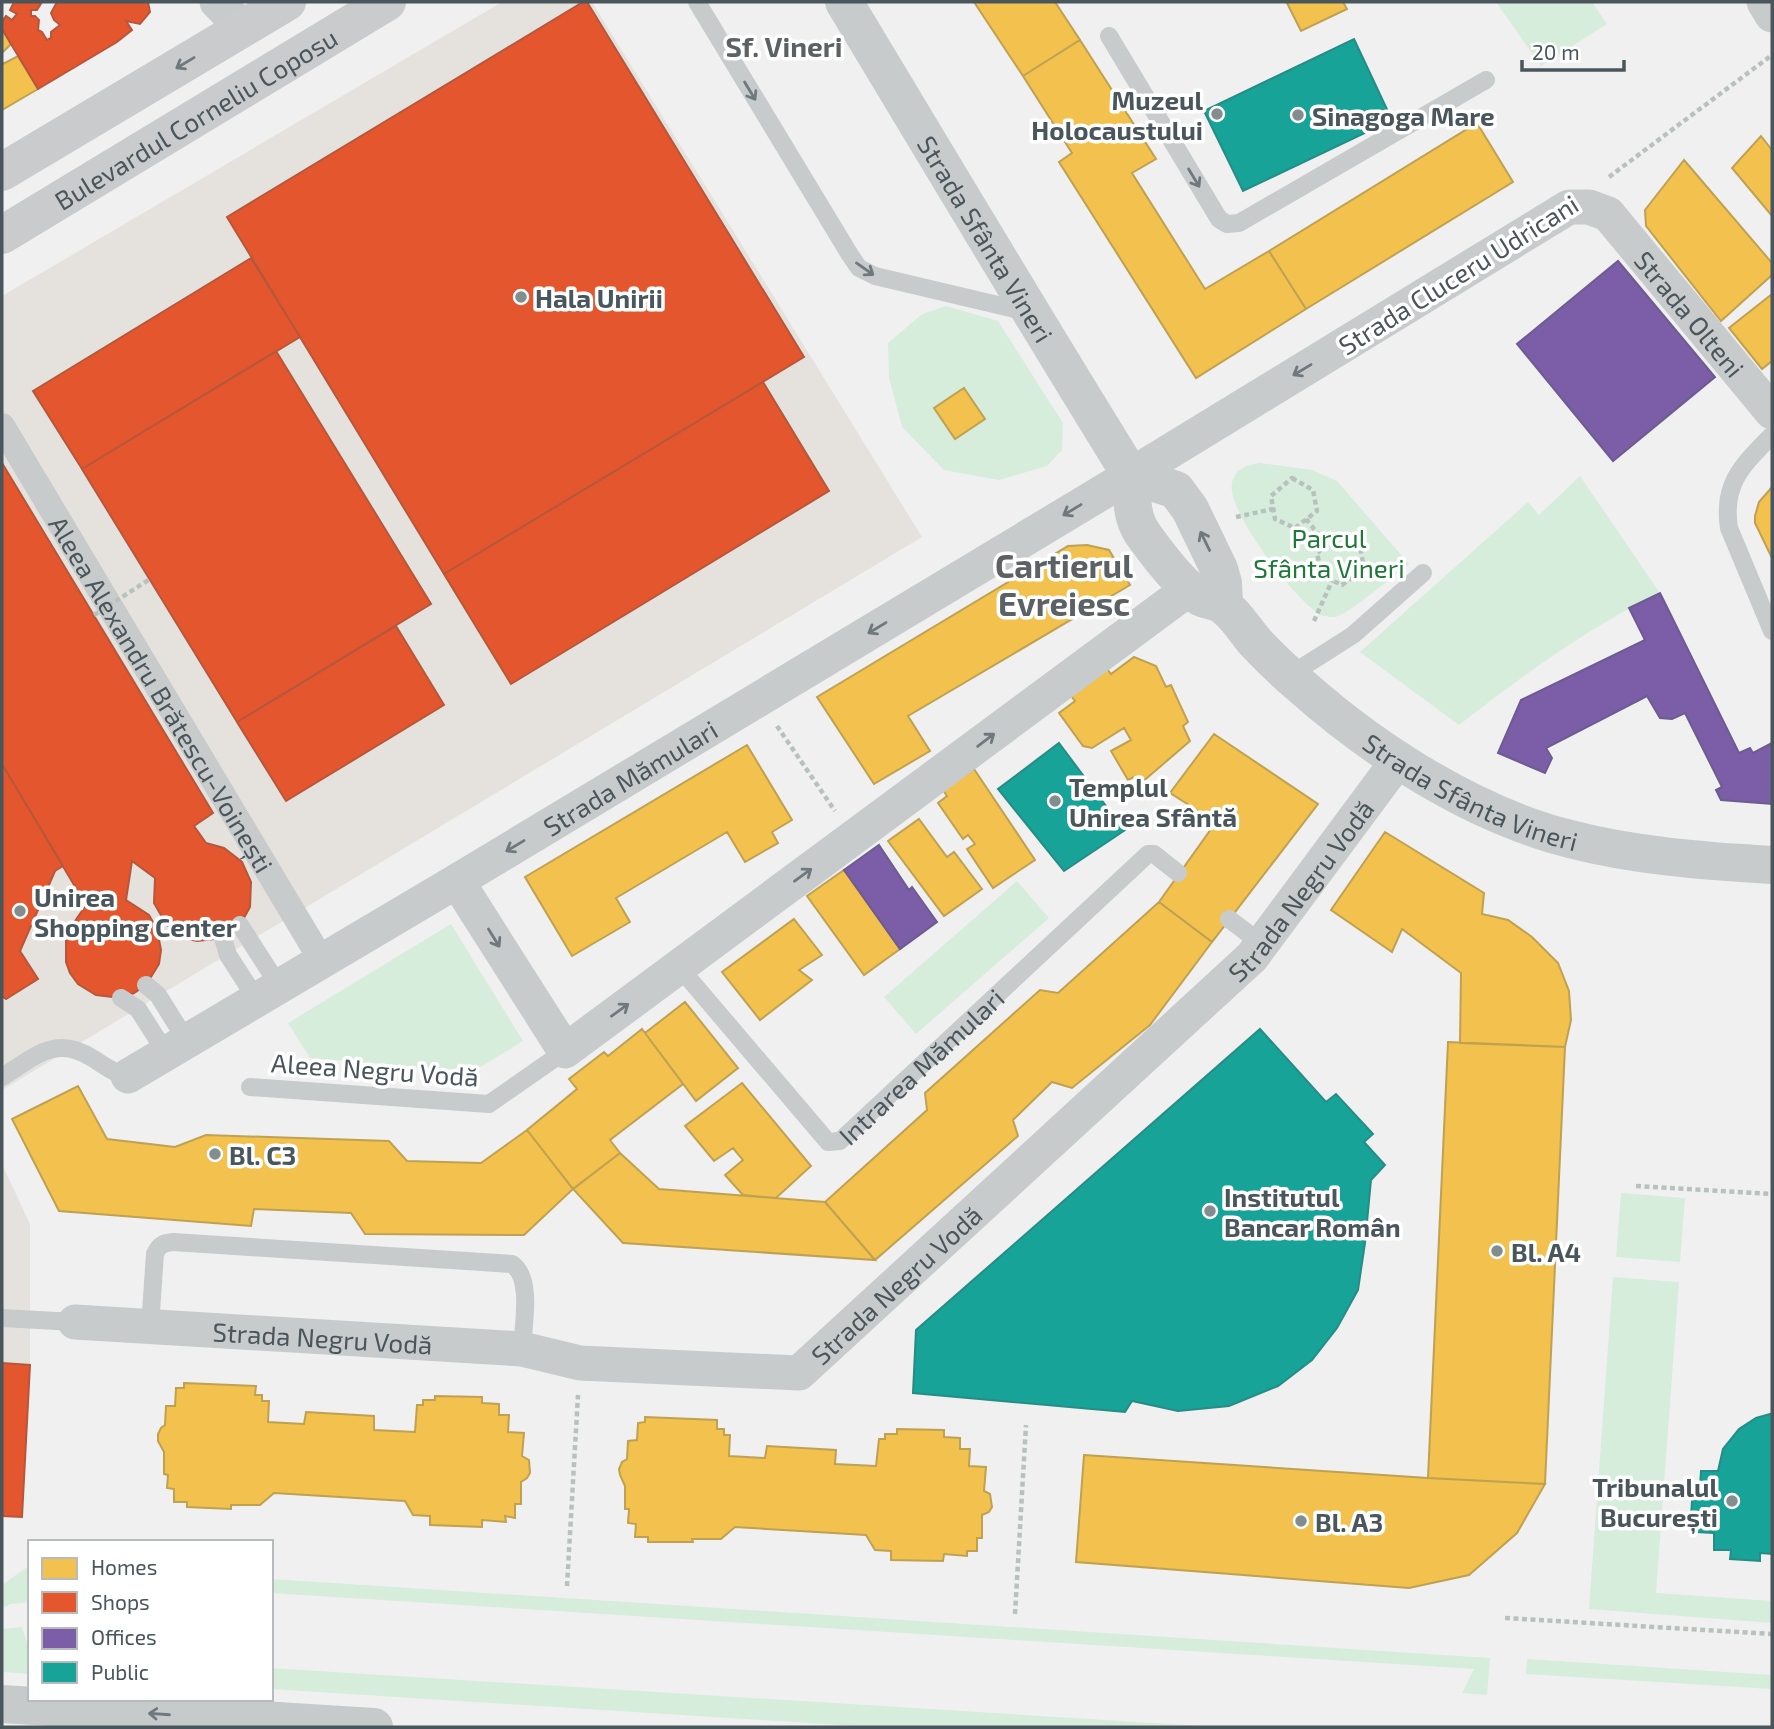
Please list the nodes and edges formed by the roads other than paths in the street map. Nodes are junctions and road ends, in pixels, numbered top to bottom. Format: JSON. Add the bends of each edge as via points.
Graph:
{"nodes":[{"id":1,"x":217,"y":2,"type":"edge"},
{"id":2,"x":287,"y":2,"type":"edge"},
{"id":3,"x":387,"y":2,"type":"edge"},
{"id":4,"x":697,"y":2,"type":"edge"},
{"id":5,"x":844,"y":2,"type":"edge"},
{"id":6,"x":1764,"y":2,"type":"edge"},
{"id":7,"x":1772,"y":15,"type":"edge"},
{"id":8,"x":243,"y":28,"type":"junction"},
{"id":9,"x":1109,"y":36,"type":"dead end"},
{"id":10,"x":1486,"y":80,"type":"dead end"},
{"id":11,"x":2,"y":172,"type":"edge"},
{"id":12,"x":1569,"y":207,"type":"joint"},
{"id":13,"x":2,"y":235,"type":"edge"},
{"id":14,"x":1031,"y":313,"type":"junction"},
{"id":15,"x":1772,"y":412,"type":"edge"},
{"id":16,"x":2,"y":426,"type":"edge"},
{"id":17,"x":1772,"y":435,"type":"edge"},
{"id":18,"x":1131,"y":475,"type":"junction"},
{"id":19,"x":1423,"y":573,"type":"dead end"},
{"id":20,"x":1189,"y":589,"type":"junction"},
{"id":21,"x":1224,"y":605,"type":"junction"},
{"id":22,"x":1772,"y":631,"type":"edge"},
{"id":23,"x":1290,"y":675,"type":"junction"},
{"id":24,"x":1399,"y":759,"type":"junction"},
{"id":25,"x":1772,"y":864,"type":"edge"},
{"id":26,"x":1178,"y":873,"type":"dead end"},
{"id":27,"x":457,"y":881,"type":"junction"},
{"id":28,"x":1229,"y":919,"type":"dead end"},
{"id":29,"x":240,"y":925,"type":"dead end"},
{"id":30,"x":223,"y":937,"type":"dead end"},
{"id":31,"x":1262,"y":944,"type":"junction"},
{"id":32,"x":323,"y":961,"type":"junction"},
{"id":33,"x":679,"y":967,"type":"junction"},
{"id":34,"x":146,"y":985,"type":"dead end"},
{"id":35,"x":268,"y":993,"type":"junction"},
{"id":36,"x":121,"y":998,"type":"dead end"},
{"id":37,"x":176,"y":1047,"type":"junction"},
{"id":38,"x":565,"y":1051,"type":"junction"},
{"id":39,"x":128,"y":1076,"type":"joint"},
{"id":40,"x":2,"y":1077,"type":"edge"},
{"id":41,"x":250,"y":1087,"type":"dead end"},
{"id":42,"x":2,"y":1318,"type":"edge"},
{"id":43,"x":75,"y":1322,"type":"joint"},
{"id":44,"x":150,"y":1326,"type":"junction"},
{"id":45,"x":522,"y":1349,"type":"junction"},
{"id":46,"x":2,"y":1704,"type":"edge"},
{"id":47,"x":374,"y":1727,"type":"edge"}],
"edges":[{"from":1,"to":8,"type":"street"},
{"from":2,"to":8,"type":"main road","name":"Bulevardul Corneliu Coposu"},
{"from":3,"to":13,"type":"main road","name":"Bulevardul Corneliu Coposu"},
{"from":4,"to":14,"type":"lane","one_way":true,"via":[[859,268],[875,276]]},
{"from":5,"to":14,"type":"street","name":"Strada Sfânta Vineri"},
{"from":6,"to":7,"type":"street"},
{"from":8,"to":11,"type":"main road","name":"Bulevardul Corneliu Coposu","one_way":true},
{"from":9,"to":10,"type":"lane","one_way":true,"via":[[1219,219],[1227,224],[1239,223]]},
{"from":12,"to":15,"type":"street","name":"Strada Olteni","via":[[1589,207],[1608,214]]},
{"from":12,"to":18,"type":"street","name":"Strada Cluceru Udricani","one_way":true},
{"from":14,"to":18,"type":"street","name":"Strada Sfânta Vineri"},
{"from":16,"to":32,"type":"street","name":"Aleea Alexandru Brătescu-Voinești"},
{"from":17,"to":22,"type":"lane","via":[[1736,475],[1726,512]]},
{"from":18,"to":20,"type":"street","name":"Strada Sfânta Vineri","via":[[1133,517]]},
{"from":21,"to":18,"type":"street","one_way":true,"via":[[1219,569],[1176,490]]},
{"from":18,"to":27,"type":"street","name":"Strada Mămulari","one_way":true},
{"from":19,"to":23,"type":"lane","via":[[1353,635]]},
{"from":20,"to":21,"type":"street","name":"Strada Sfânta Vineri"},
{"from":33,"to":20,"type":"street","one_way":true},
{"from":21,"to":23,"type":"street","name":"Strada Sfânta Vineri"},
{"from":23,"to":24,"type":"street","name":"Strada Sfânta Vineri"},
{"from":24,"to":25,"type":"street","name":"Strada Sfânta Vineri","via":[[1500,815],[1571,840]]},
{"from":24,"to":31,"type":"street","name":"Strada Negru Vodă"},
{"from":26,"to":33,"type":"lane","name":"Intrarea Mămulari","via":[[1148,854],[834,1143],[828,1142]]},
{"from":27,"to":32,"type":"street","name":"Strada Mămulari"},
{"from":27,"to":38,"type":"street","one_way":true},
{"from":28,"to":31,"type":"lane"},
{"from":29,"to":35,"type":"lane"},
{"from":30,"to":35,"type":"lane","via":[[228,955]]},
{"from":31,"to":45,"type":"street","name":"Strada Negru Vodă","via":[[799,1373],[580,1363]]},
{"from":32,"to":35,"type":"street","name":"Strada Mămulari"},
{"from":38,"to":33,"type":"street","one_way":true},
{"from":34,"to":37,"type":"lane","via":[[158,995]]},
{"from":35,"to":37,"type":"street","name":"Strada Mămulari"},
{"from":36,"to":37,"type":"lane"},
{"from":37,"to":39,"type":"street","name":"Strada Mămulari"},
{"from":38,"to":41,"type":"lane","name":"Aleea Negru Vodă","via":[[489,1104]]},
{"from":39,"to":40,"type":"lane","via":[[65,1046],[50,1048]]},
{"from":42,"to":43,"type":"lane"},
{"from":43,"to":44,"type":"street","name":"Strada Negru Vodă"},
{"from":44,"to":45,"type":"street","name":"Strada Negru Vodă"},
{"from":44,"to":45,"type":"lane","via":[[155,1255],[164,1243],[173,1242],[512,1264],[525,1285]]},
{"from":47,"to":46,"type":"main road","one_way":true}]}
